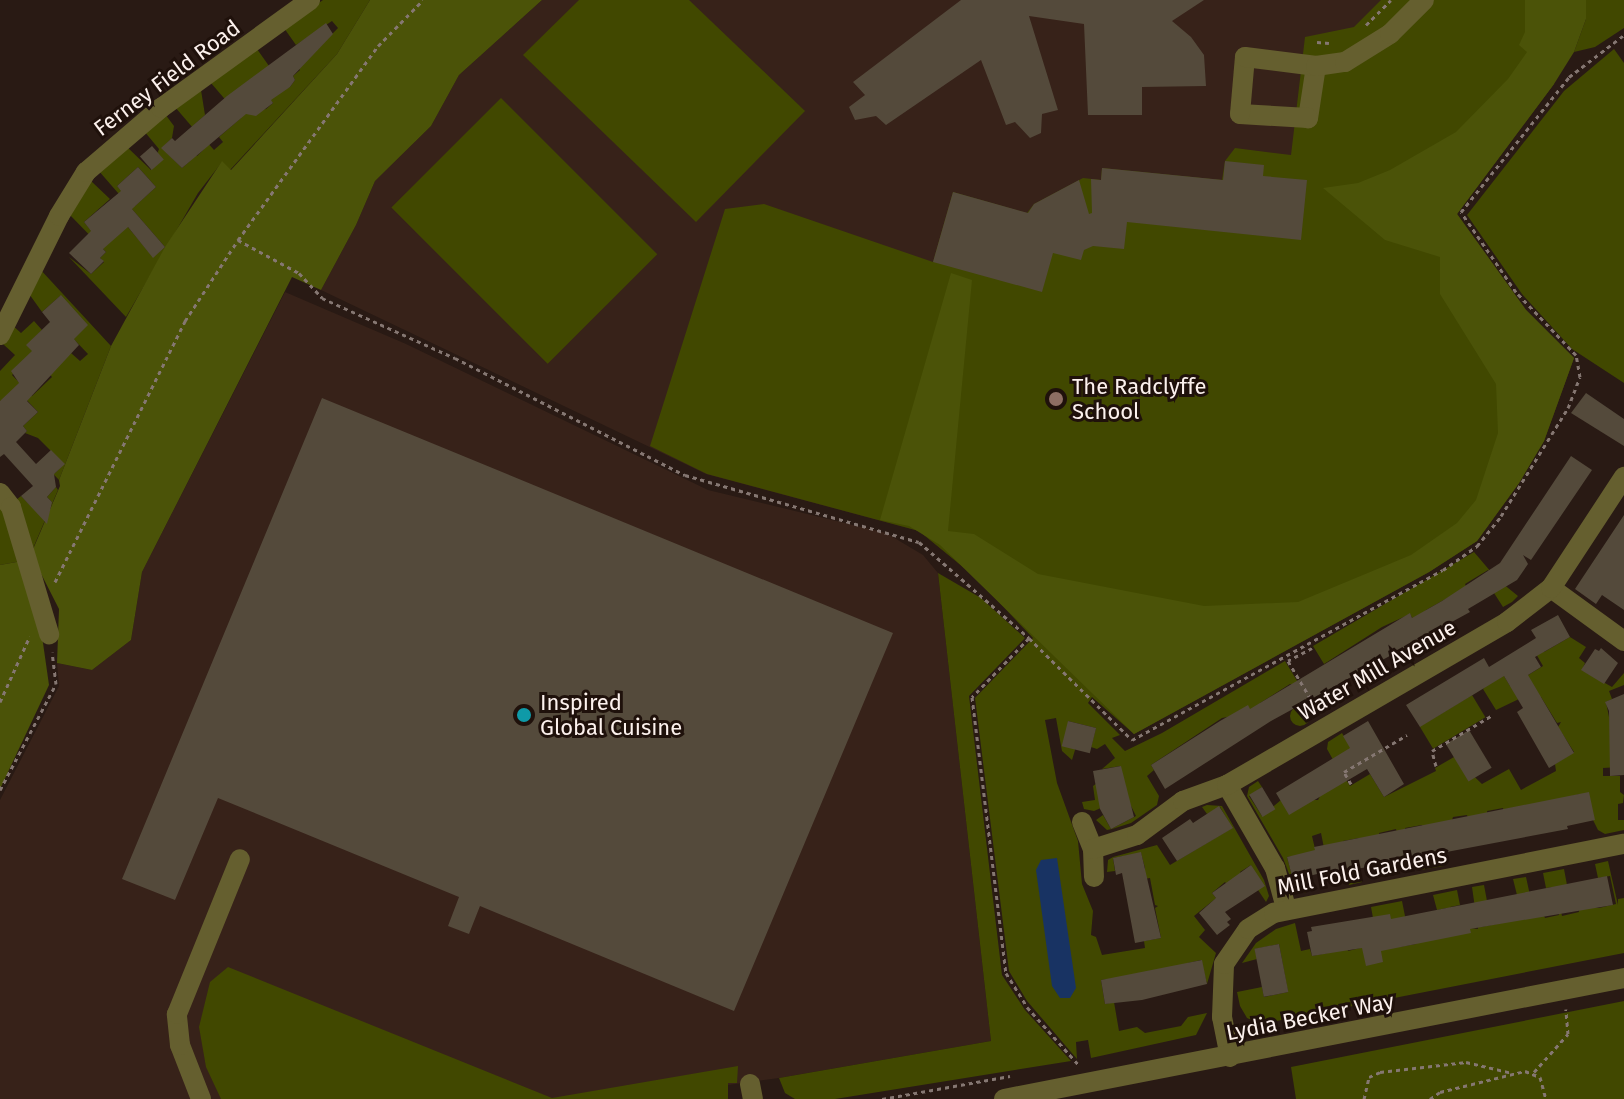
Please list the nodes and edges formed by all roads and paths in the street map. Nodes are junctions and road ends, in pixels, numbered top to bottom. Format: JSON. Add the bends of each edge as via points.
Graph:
{"nodes":[{"id":1,"x":310,"y":0,"type":"edge"},
{"id":2,"x":423,"y":0,"type":"edge"},
{"id":3,"x":1391,"y":0,"type":"edge"},
{"id":4,"x":1424,"y":0,"type":"edge"},
{"id":5,"x":1357,"y":32,"type":"dead end"},
{"id":6,"x":1624,"y":35,"type":"edge"},
{"id":7,"x":1317,"y":42,"type":"dead end"},
{"id":8,"x":1338,"y":44,"type":"dead end"},
{"id":9,"x":1308,"y":65,"type":"junction"},
{"id":10,"x":238,"y":240,"type":"junction"},
{"id":11,"x":0,"y":335,"type":"edge"},
{"id":12,"x":1624,"y":477,"type":"edge"},
{"id":13,"x":0,"y":493,"type":"edge"},
{"id":14,"x":1551,"y":588,"type":"junction"},
{"id":15,"x":43,"y":608,"type":"junction"},
{"id":16,"x":49,"y":634,"type":"joint"},
{"id":17,"x":1029,"y":638,"type":"junction"},
{"id":18,"x":1624,"y":641,"type":"edge"},
{"id":19,"x":1312,"y":648,"type":"dead end"},
{"id":20,"x":0,"y":702,"type":"edge"},
{"id":21,"x":1491,"y":716,"type":"dead end"},
{"id":22,"x":1322,"y":718,"type":"dead end"},
{"id":23,"x":1407,"y":735,"type":"dead end"},
{"id":24,"x":1436,"y":766,"type":"dead end"},
{"id":25,"x":1351,"y":784,"type":"dead end"},
{"id":26,"x":1227,"y":785,"type":"junction"},
{"id":27,"x":0,"y":790,"type":"edge"},
{"id":28,"x":1082,"y":822,"type":"dead end"},
{"id":29,"x":1624,"y":844,"type":"edge"},
{"id":30,"x":1093,"y":849,"type":"junction"},
{"id":31,"x":240,"y":859,"type":"dead end"},
{"id":32,"x":1094,"y":877,"type":"dead end"},
{"id":33,"x":1286,"y":908,"type":"junction"},
{"id":34,"x":1624,"y":978,"type":"edge"},
{"id":35,"x":1566,"y":1007,"type":"dead end"},
{"id":36,"x":1230,"y":1057,"type":"junction"},
{"id":37,"x":1078,"y":1064,"type":"dead end"},
{"id":38,"x":1534,"y":1072,"type":"junction"},
{"id":39,"x":1512,"y":1073,"type":"junction"},
{"id":40,"x":1097,"y":1090,"type":"edge"},
{"id":41,"x":201,"y":1099,"type":"edge"},
{"id":42,"x":1004,"y":1099,"type":"edge"},
{"id":43,"x":1364,"y":1099,"type":"edge"},
{"id":44,"x":1430,"y":1099,"type":"edge"},
{"id":45,"x":1546,"y":1099,"type":"edge"}],
"edges":[{"from":1,"to":11,"type":"street","name":"Ferney Field Road","via":[[139,125],[86,172]]},
{"from":2,"to":10,"type":"path","via":[[378,46]]},
{"from":3,"to":5,"type":"path"},
{"from":4,"to":9,"type":"street","via":[[1363,54],[1345,62]]},
{"from":6,"to":17,"type":"path","via":[[1569,77],[1461,212],[1516,292],[1576,355],[1580,377],[1568,408],[1477,546],[1443,570],[1132,740]]},
{"from":7,"to":8,"type":"path"},
{"from":9,"to":9,"type":"street","via":[[1308,118],[1240,114],[1245,57]]},
{"from":10,"to":15,"type":"path","via":[[185,321]]},
{"from":10,"to":17,"type":"path","via":[[299,273],[322,298],[455,358],[685,475],[919,542]]},
{"from":12,"to":14,"type":"street","name":"Water Mill Avenue"},
{"from":13,"to":15,"type":"street","via":[[11,507]]},
{"from":14,"to":18,"type":"street"},
{"from":14,"to":26,"type":"street","name":"Water Mill Avenue","via":[[1507,622]]},
{"from":15,"to":16,"type":"street"},
{"from":15,"to":20,"type":"path"},
{"from":16,"to":27,"type":"path","via":[[56,684]]},
{"from":17,"to":37,"type":"path","via":[[972,697],[1006,973],[1027,1007]]},
{"from":19,"to":22,"type":"path","via":[[1288,661]]},
{"from":21,"to":24,"type":"path","via":[[1432,751]]},
{"from":23,"to":25,"type":"path","via":[[1344,772]]},
{"from":26,"to":30,"type":"street","name":"Water Mill Avenue","via":[[1191,797],[1137,835]]},
{"from":26,"to":33,"type":"street","via":[[1275,868]]},
{"from":28,"to":30,"type":"street"},
{"from":29,"to":33,"type":"street","name":"Mill Fold Gardens"},
{"from":30,"to":32,"type":"street"},
{"from":31,"to":41,"type":"street","via":[[177,1014],[180,1045]]},
{"from":33,"to":36,"type":"street","name":"Mill Fold Gardens","via":[[1248,929],[1224,964],[1222,1017]]},
{"from":34,"to":36,"type":"street","name":"Lydia Becker Way"},
{"from":35,"to":38,"type":"path","via":[[1568,1034]]},
{"from":36,"to":40,"type":"street","name":"Lydia Becker Way"},
{"from":38,"to":39,"type":"path"},
{"from":38,"to":45,"type":"path"},
{"from":39,"to":43,"type":"path","via":[[1466,1062],[1395,1069],[1369,1077]]},
{"from":39,"to":44,"type":"path"},
{"from":40,"to":42,"type":"street","name":"Lydia Becker Way"}]}
